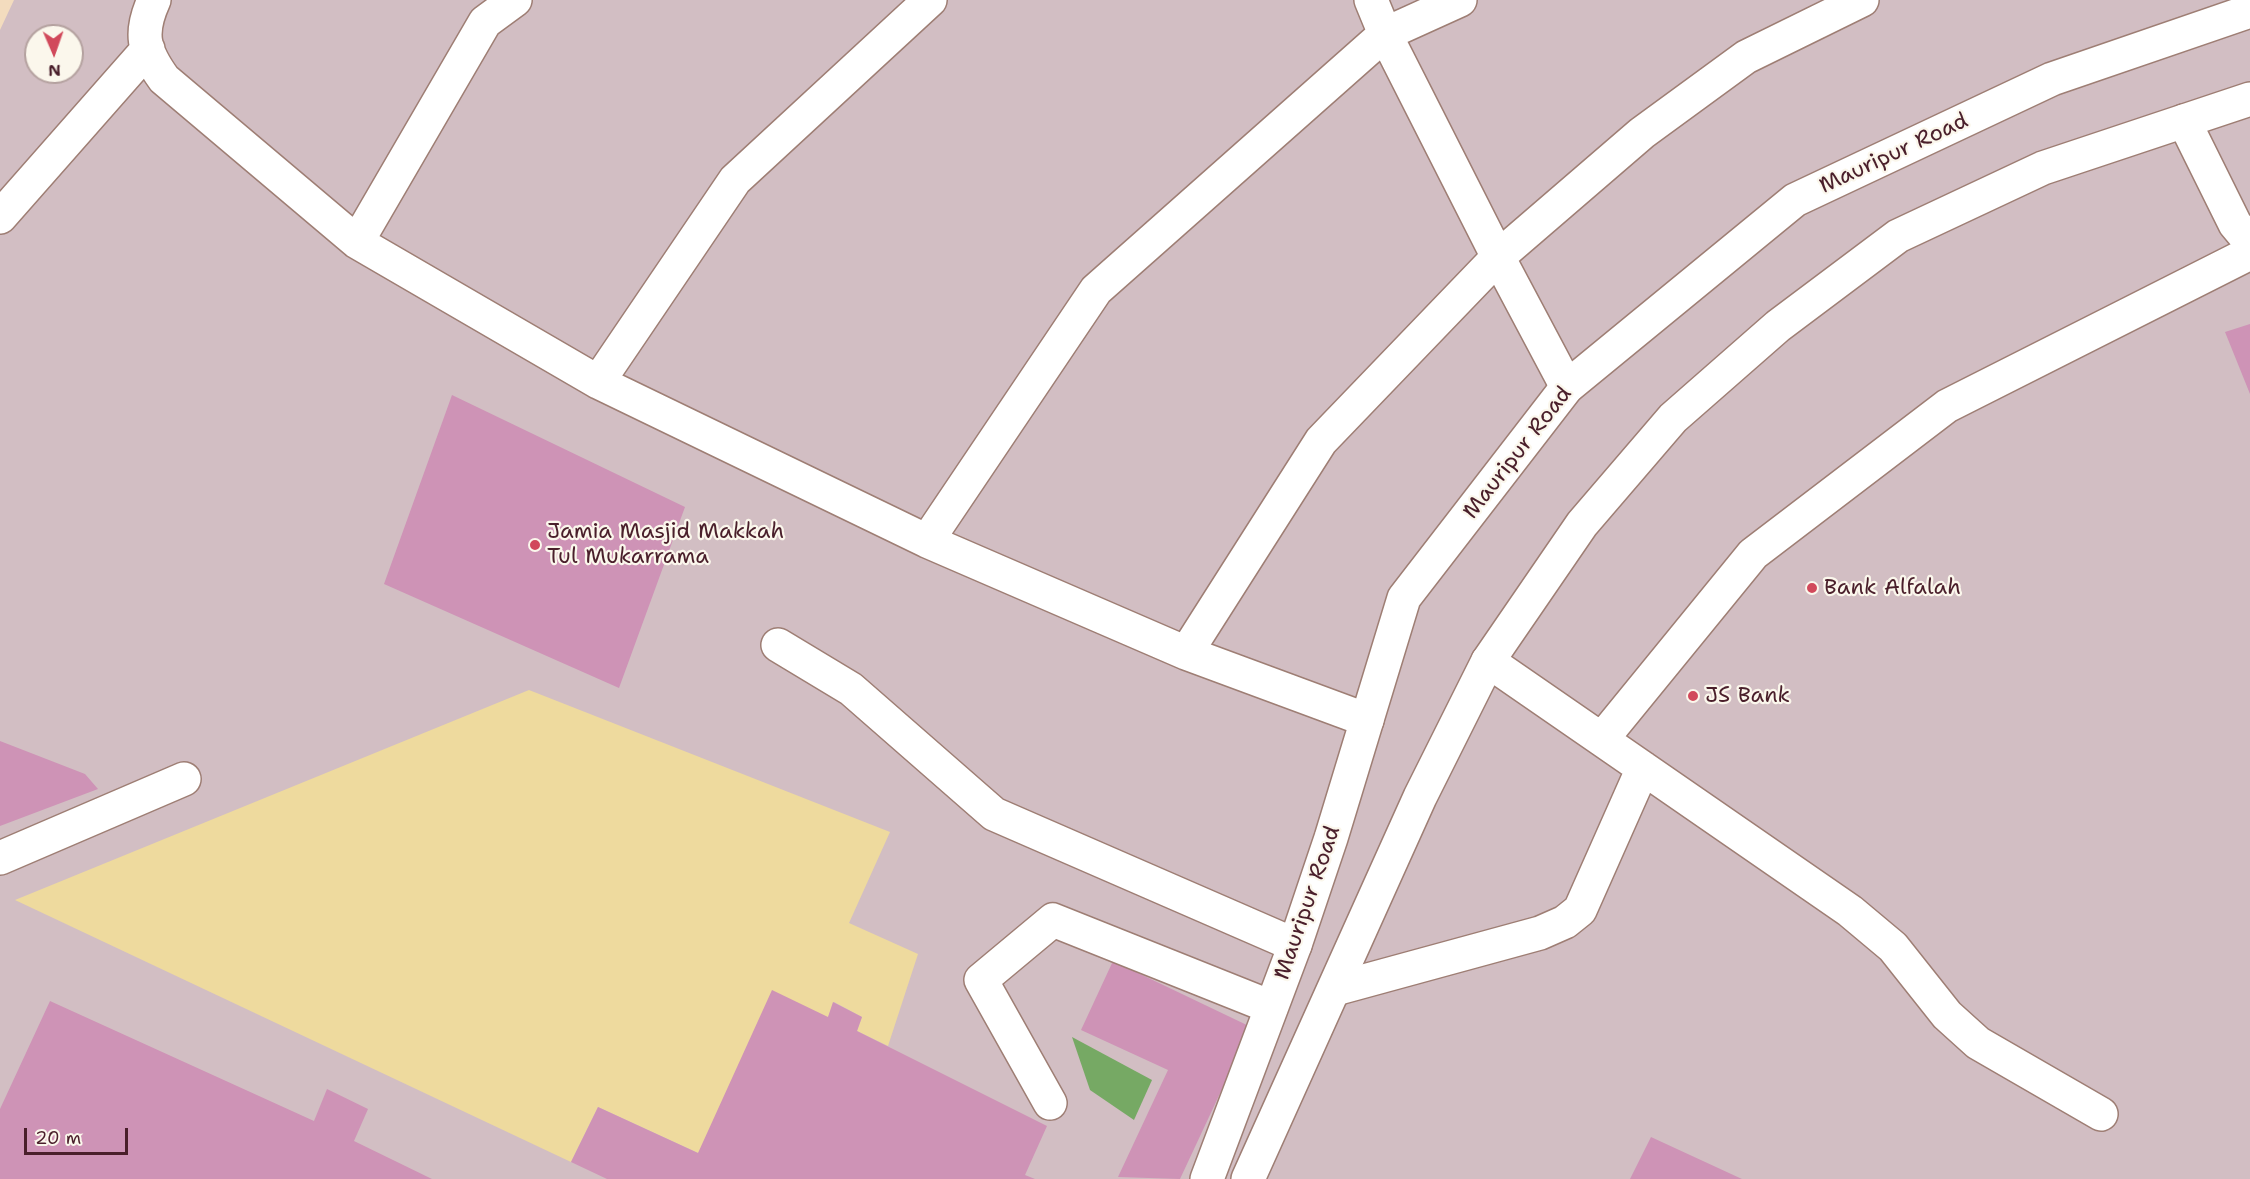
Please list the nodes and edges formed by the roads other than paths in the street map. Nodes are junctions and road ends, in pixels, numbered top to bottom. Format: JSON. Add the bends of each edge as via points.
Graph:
{"nodes":[{"id":1,"x":154,"y":0,"type":"edge"},
{"id":2,"x":515,"y":0,"type":"edge"},
{"id":3,"x":930,"y":0,"type":"edge"},
{"id":4,"x":1371,"y":0,"type":"edge"},
{"id":5,"x":1460,"y":0,"type":"edge"},
{"id":6,"x":1862,"y":0,"type":"edge"},
{"id":7,"x":2250,"y":11,"type":"edge"},
{"id":8,"x":1385,"y":34,"type":"junction"},
{"id":9,"x":148,"y":49,"type":"junction"},
{"id":10,"x":2250,"y":99,"type":"edge"},
{"id":11,"x":2184,"y":121,"type":"junction"},
{"id":12,"x":0,"y":217,"type":"edge"},
{"id":13,"x":357,"y":242,"type":"junction"},
{"id":14,"x":2250,"y":242,"type":"edge"},
{"id":15,"x":2250,"y":253,"type":"edge"},
{"id":16,"x":1498,"y":257,"type":"junction"},
{"id":17,"x":598,"y":382,"type":"junction"},
{"id":18,"x":1568,"y":387,"type":"junction"},
{"id":19,"x":927,"y":541,"type":"junction"},
{"id":20,"x":778,"y":645,"type":"dead end"},
{"id":21,"x":1186,"y":653,"type":"junction"},
{"id":22,"x":1488,"y":661,"type":"junction"},
{"id":23,"x":1367,"y":720,"type":"junction"},
{"id":24,"x":1602,"y":739,"type":"junction"},
{"id":25,"x":1643,"y":768,"type":"junction"},
{"id":26,"x":184,"y":779,"type":"dead end"},
{"id":27,"x":0,"y":858,"type":"edge"},
{"id":28,"x":1296,"y":945,"type":"junction"},
{"id":29,"x":1335,"y":989,"type":"junction"},
{"id":30,"x":1272,"y":1008,"type":"junction"},
{"id":31,"x":1050,"y":1103,"type":"dead end"},
{"id":32,"x":2101,"y":1114,"type":"dead end"},
{"id":33,"x":1207,"y":1179,"type":"edge"},
{"id":34,"x":1248,"y":1179,"type":"edge"}],
"edges":[{"from":1,"to":9,"type":"street","via":[[145,21]]},
{"from":2,"to":13,"type":"street","via":[[485,22]]},
{"from":3,"to":17,"type":"street","via":[[735,180]]},
{"from":4,"to":8,"type":"street"},
{"from":5,"to":8,"type":"street"},
{"from":6,"to":16,"type":"street","via":[[1746,57],[1642,133]]},
{"from":7,"to":18,"type":"street","name":"Mauripur Road","via":[[2052,79],[1795,200]]},
{"from":8,"to":16,"type":"street"},
{"from":8,"to":19,"type":"street","via":[[1096,290]]},
{"from":9,"to":12,"type":"street"},
{"from":9,"to":13,"type":"street","via":[[148,56],[164,79]]},
{"from":10,"to":11,"type":"street"},
{"from":11,"to":14,"type":"street","via":[[2235,224]]},
{"from":11,"to":22,"type":"street","via":[[2043,168],[1898,236],[1778,326],[1665,427],[1582,524]]},
{"from":13,"to":17,"type":"street"},
{"from":15,"to":24,"type":"street","via":[[1947,406],[1753,554]]},
{"from":16,"to":18,"type":"street"},
{"from":16,"to":21,"type":"street","via":[[1321,441]]},
{"from":17,"to":19,"type":"street"},
{"from":18,"to":23,"type":"street","name":"Mauripur Road","via":[[1404,598]]},
{"from":19,"to":21,"type":"street"},
{"from":20,"to":28,"type":"street","via":[[851,689],[994,814]]},
{"from":21,"to":23,"type":"street"},
{"from":22,"to":24,"type":"street"},
{"from":22,"to":29,"type":"street","via":[[1420,797]]},
{"from":23,"to":28,"type":"street","name":"Mauripur Road"},
{"from":24,"to":25,"type":"street"},
{"from":25,"to":29,"type":"street","via":[[1580,910],[1565,922],[1540,933]]},
{"from":25,"to":32,"type":"street","via":[[1850,911],[1893,947],[1947,1015],[1978,1043]]},
{"from":26,"to":27,"type":"street"},
{"from":28,"to":30,"type":"street","name":"Mauripur Road"},
{"from":29,"to":34,"type":"street"},
{"from":30,"to":31,"type":"street","via":[[1053,920],[981,980]]},
{"from":30,"to":33,"type":"street","name":"Mauripur Road"}]}
